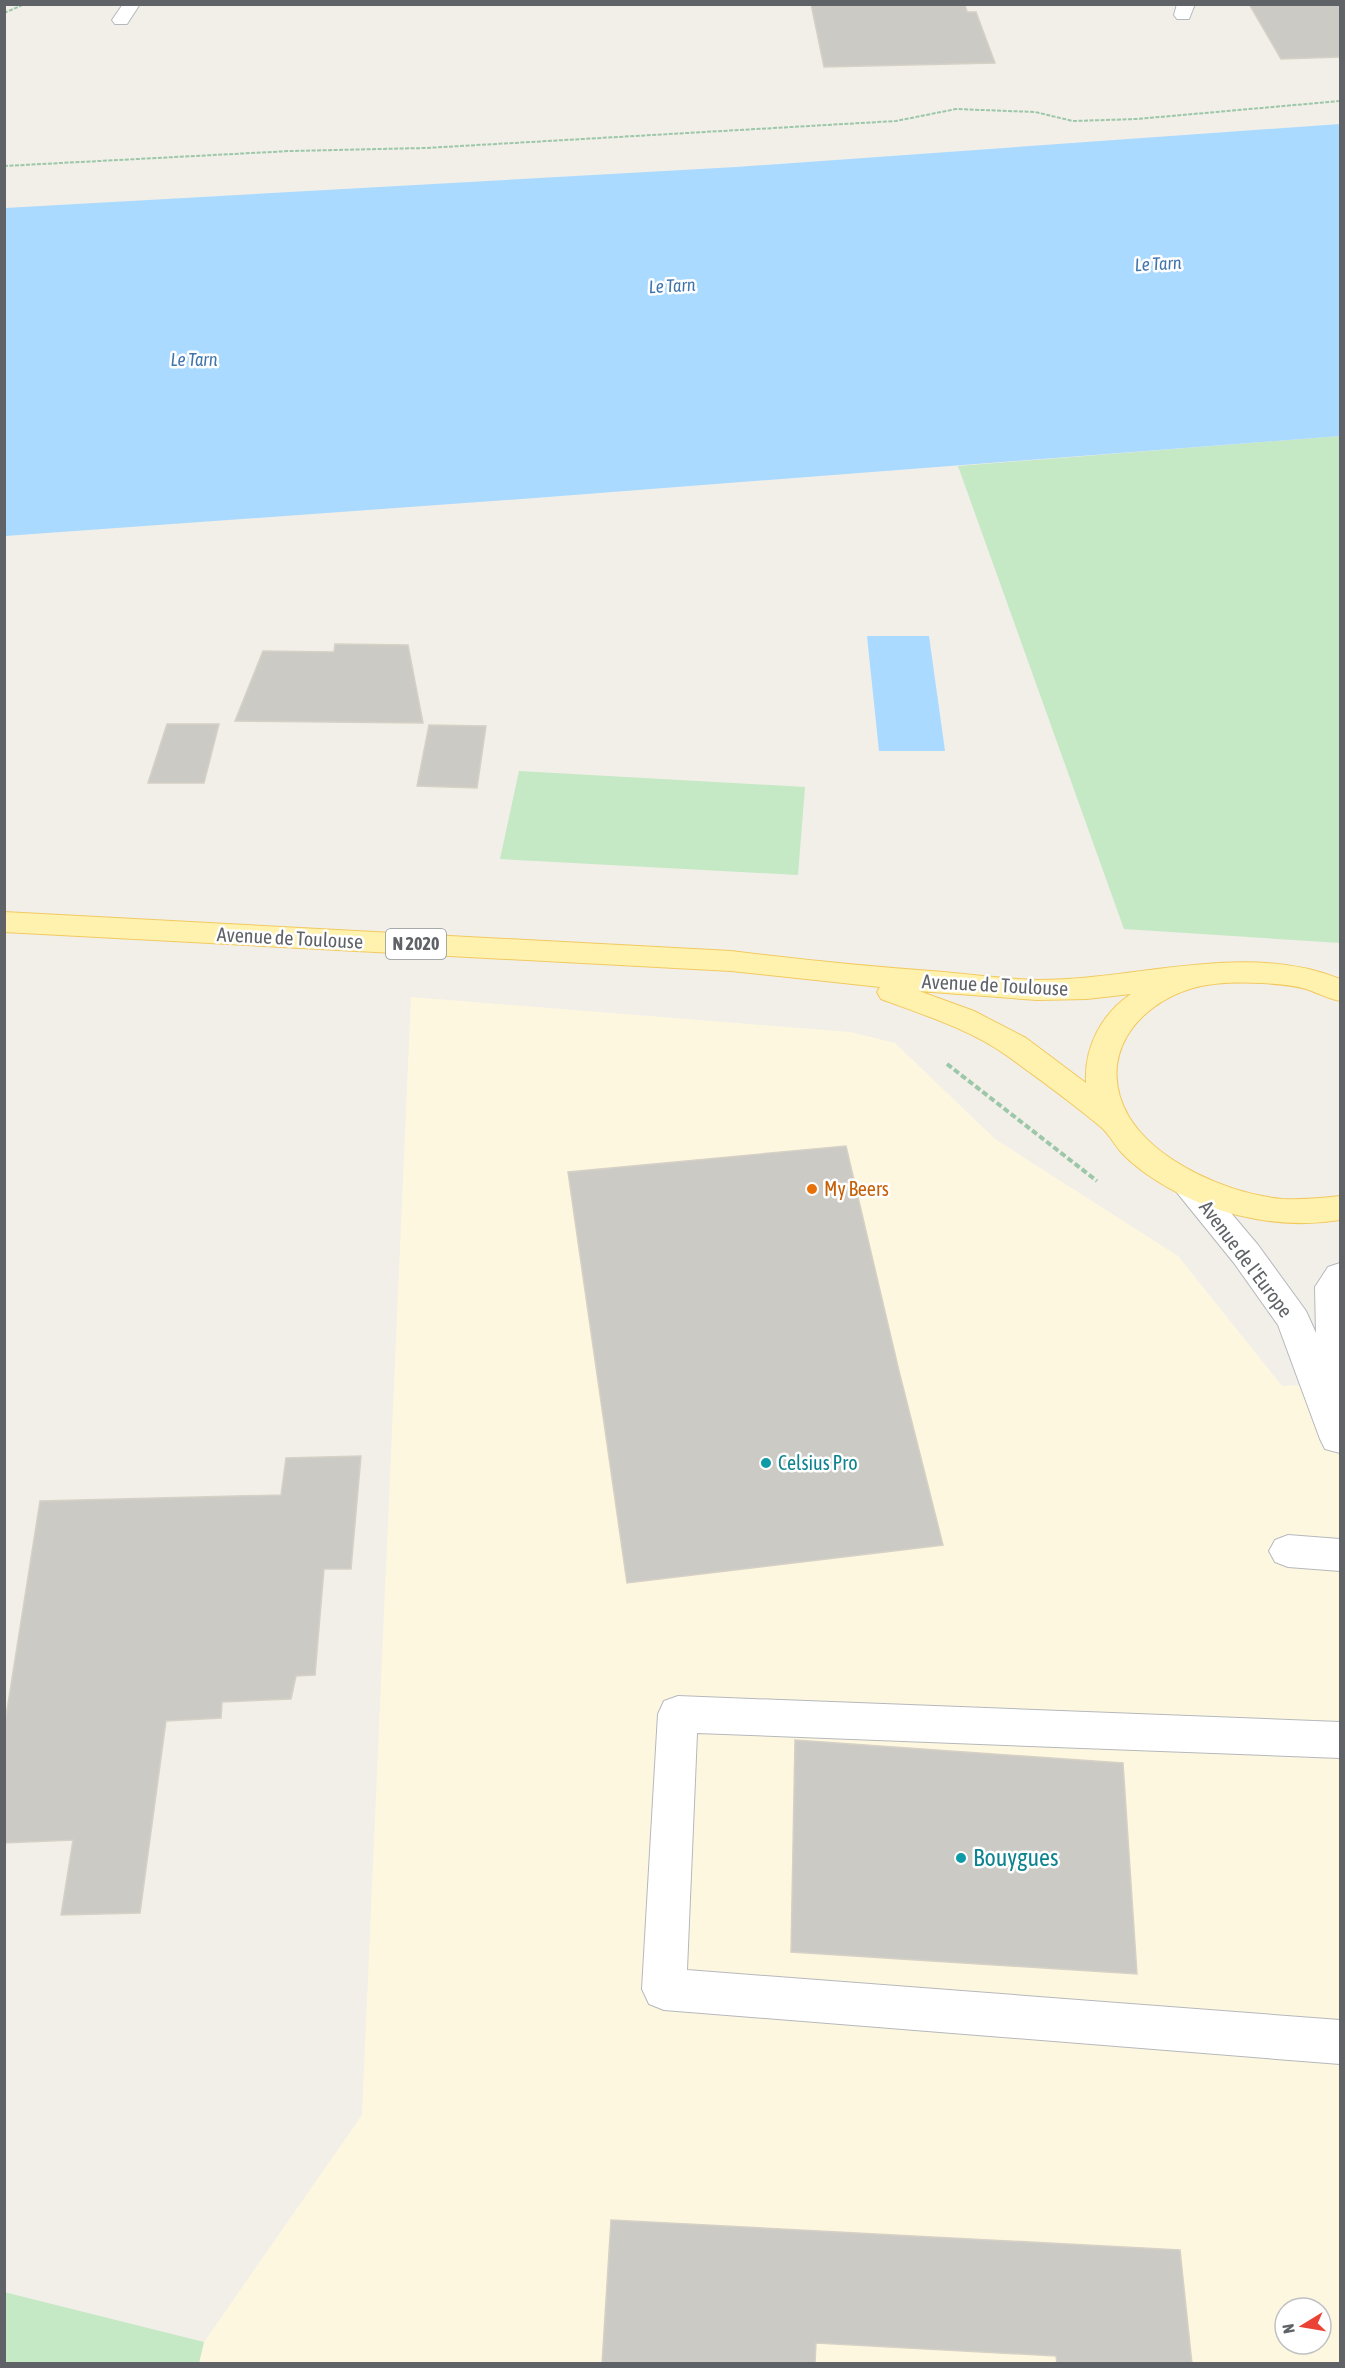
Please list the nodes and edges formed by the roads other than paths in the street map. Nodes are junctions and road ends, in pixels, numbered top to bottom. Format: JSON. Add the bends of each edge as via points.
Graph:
{"nodes":[{"id":1,"x":132,"y":4,"type":"edge"},
{"id":2,"x":121,"y":20,"type":"dead end"},
{"id":3,"x":4,"y":922,"type":"edge"},
{"id":4,"x":827,"y":973,"type":"junction"},
{"id":5,"x":1199,"y":975,"type":"junction"},
{"id":6,"x":1338,"y":989,"type":"edge"},
{"id":7,"x":1115,"y":1121,"type":"junction"},
{"id":8,"x":1187,"y":1184,"type":"junction"},
{"id":9,"x":1341,"y":1208,"type":"edge"},
{"id":10,"x":1341,"y":1276,"type":"edge"},
{"id":11,"x":1339,"y":1446,"type":"edge"},
{"id":12,"x":1288,"y":1551,"type":"dead end"},
{"id":13,"x":1341,"y":1554,"type":"edge"},
{"id":14,"x":1341,"y":1740,"type":"edge"},
{"id":15,"x":1341,"y":2042,"type":"edge"}],
"edges":[{"from":1,"to":2,"type":"street"},
{"from":3,"to":4,"type":"main road","name":"Avenue de Toulouse","number":"N 2020","via":[[731,961]]},
{"from":4,"to":5,"type":"main road","name":"Avenue de Toulouse","via":[[1037,990]]},
{"from":4,"to":7,"type":"main road","name":"Avenue de Toulouse","via":[[963,1018],[1015,1046]]},
{"from":5,"to":6,"type":"main road","via":[[1243,972],[1289,976]]},
{"from":5,"to":7,"type":"main road","via":[[1156,990],[1123,1014],[1104,1046],[1100,1082]]},
{"from":7,"to":8,"type":"main road","via":[[1144,1155]]},
{"from":8,"to":9,"type":"main road","via":[[1234,1202],[1284,1211]]},
{"from":8,"to":11,"type":"street","name":"Avenue de l'Europe","via":[[1246,1254],[1294,1320]]},
{"from":10,"to":11,"type":"street","name":"Avenue de l'Europe","via":[[1332,1287]]},
{"from":12,"to":13,"type":"street"},
{"from":14,"to":15,"type":"street","via":[[678,1714],[664,1989]]}]}
